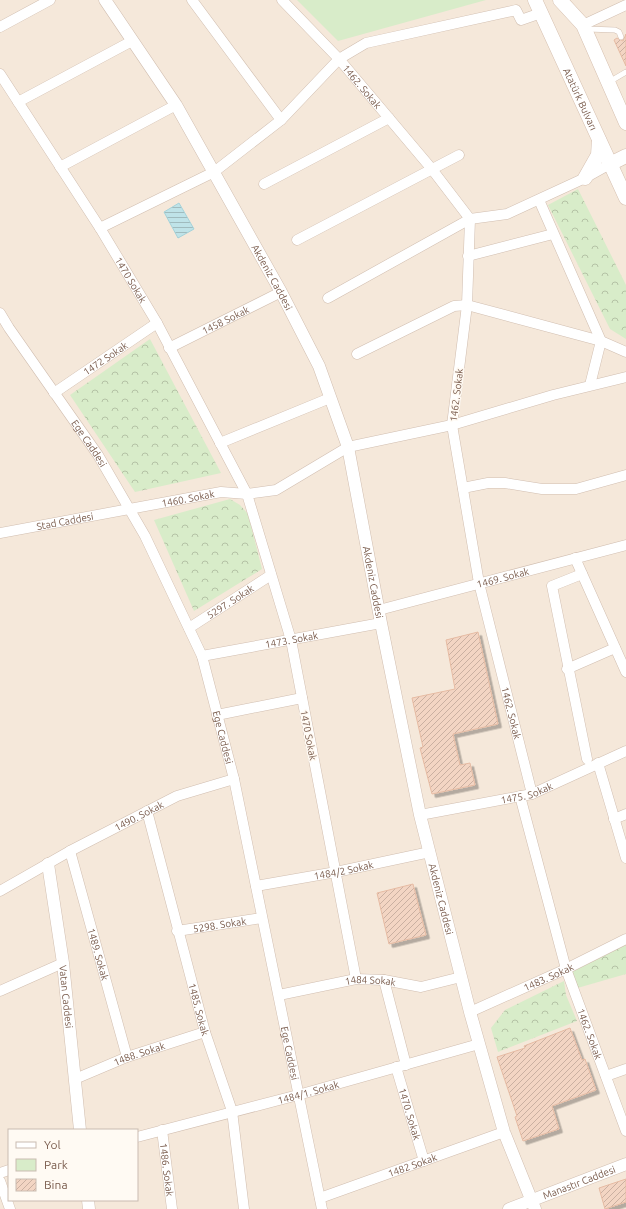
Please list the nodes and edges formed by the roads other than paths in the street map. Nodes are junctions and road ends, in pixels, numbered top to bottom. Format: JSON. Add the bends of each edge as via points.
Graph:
{"nodes":[{"id":1,"x":50,"y":0,"type":"edge"},
{"id":2,"x":192,"y":0,"type":"edge"},
{"id":3,"x":282,"y":0,"type":"edge"},
{"id":4,"x":535,"y":0,"type":"edge"},
{"id":5,"x":560,"y":0,"type":"edge"},
{"id":6,"x":110,"y":2,"type":"edge"},
{"id":7,"x":626,"y":4,"type":"edge"},
{"id":8,"x":541,"y":13,"type":"junction"},
{"id":9,"x":0,"y":27,"type":"edge"},
{"id":10,"x":583,"y":27,"type":"junction"},
{"id":11,"x":621,"y":37,"type":"dead end"},
{"id":12,"x":132,"y":41,"type":"junction"},
{"id":13,"x":339,"y":59,"type":"junction"},
{"id":14,"x":626,"y":72,"type":"edge"},
{"id":15,"x":0,"y":74,"type":"edge"},
{"id":16,"x":608,"y":82,"type":"junction"},
{"id":17,"x":18,"y":102,"type":"junction"},
{"id":18,"x":176,"y":105,"type":"junction"},
{"id":19,"x":389,"y":118,"type":"junction"},
{"id":20,"x":281,"y":120,"type":"junction"},
{"id":21,"x":626,"y":123,"type":"edge"},
{"id":22,"x":599,"y":138,"type":"junction"},
{"id":23,"x":458,"y":155,"type":"dead end"},
{"id":24,"x":626,"y":156,"type":"edge"},
{"id":25,"x":610,"y":164,"type":"junction"},
{"id":26,"x":60,"y":167,"type":"junction"},
{"id":27,"x":431,"y":168,"type":"junction"},
{"id":28,"x":214,"y":172,"type":"junction"},
{"id":29,"x":584,"y":178,"type":"junction"},
{"id":30,"x":264,"y":184,"type":"dead end"},
{"id":31,"x":626,"y":198,"type":"edge"},
{"id":32,"x":539,"y":200,"type":"junction"},
{"id":33,"x":470,"y":219,"type":"junction"},
{"id":34,"x":100,"y":228,"type":"junction"},
{"id":35,"x":554,"y":234,"type":"junction"},
{"id":36,"x":297,"y":240,"type":"dead end"},
{"id":37,"x":468,"y":256,"type":"junction"},
{"id":38,"x":281,"y":292,"type":"junction"},
{"id":39,"x":328,"y":298,"type":"dead end"},
{"id":40,"x":467,"y":305,"type":"junction"},
{"id":41,"x":0,"y":313,"type":"edge"},
{"id":42,"x":157,"y":323,"type":"junction"},
{"id":43,"x":601,"y":341,"type":"junction"},
{"id":44,"x":169,"y":348,"type":"junction"},
{"id":45,"x":626,"y":352,"type":"edge"},
{"id":46,"x":357,"y":354,"type":"dead end"},
{"id":47,"x":626,"y":377,"type":"edge"},
{"id":48,"x":590,"y":385,"type":"junction"},
{"id":49,"x":54,"y":393,"type":"junction"},
{"id":50,"x":330,"y":398,"type":"junction"},
{"id":51,"x":452,"y":425,"type":"junction"},
{"id":52,"x":220,"y":443,"type":"junction"},
{"id":53,"x":348,"y":447,"type":"junction"},
{"id":54,"x":626,"y":475,"type":"edge"},
{"id":55,"x":463,"y":488,"type":"junction"},
{"id":56,"x":247,"y":494,"type":"junction"},
{"id":57,"x":129,"y":509,"type":"junction"},
{"id":58,"x":0,"y":533,"type":"edge"},
{"id":59,"x":626,"y":545,"type":"edge"},
{"id":60,"x":575,"y":558,"type":"junction"},
{"id":61,"x":582,"y":574,"type":"junction"},
{"id":62,"x":271,"y":575,"type":"junction"},
{"id":63,"x":479,"y":583,"type":"junction"},
{"id":64,"x":379,"y":610,"type":"junction"},
{"id":65,"x":381,"y":622,"type":"junction"},
{"id":66,"x":189,"y":628,"type":"junction"},
{"id":67,"x":290,"y":640,"type":"junction"},
{"id":68,"x":615,"y":648,"type":"junction"},
{"id":69,"x":202,"y":656,"type":"junction"},
{"id":70,"x":567,"y":669,"type":"junction"},
{"id":71,"x":626,"y":672,"type":"edge"},
{"id":72,"x":302,"y":698,"type":"junction"},
{"id":73,"x":217,"y":716,"type":"junction"},
{"id":74,"x":626,"y":751,"type":"edge"},
{"id":75,"x":587,"y":759,"type":"dead end"},
{"id":76,"x":598,"y":764,"type":"junction"},
{"id":77,"x":234,"y":779,"type":"junction"},
{"id":78,"x":532,"y":794,"type":"junction"},
{"id":79,"x":520,"y":796,"type":"junction"},
{"id":80,"x":147,"y":811,"type":"junction"},
{"id":81,"x":626,"y":814,"type":"edge"},
{"id":82,"x":420,"y":815,"type":"junction"},
{"id":83,"x":614,"y":819,"type":"junction"},
{"id":84,"x":70,"y":851,"type":"junction"},
{"id":85,"x":430,"y":852,"type":"junction"},
{"id":86,"x":626,"y":858,"type":"edge"},
{"id":87,"x":48,"y":864,"type":"junction"},
{"id":88,"x":336,"y":872,"type":"junction"},
{"id":89,"x":256,"y":886,"type":"junction"},
{"id":90,"x":0,"y":891,"type":"edge"},
{"id":91,"x":262,"y":918,"type":"junction"},
{"id":92,"x":177,"y":932,"type":"junction"},
{"id":93,"x":626,"y":938,"type":"edge"},
{"id":94,"x":63,"y":963,"type":"junction"},
{"id":95,"x":566,"y":969,"type":"junction"},
{"id":96,"x":462,"y":977,"type":"junction"},
{"id":97,"x":356,"y":979,"type":"junction"},
{"id":98,"x":384,"y":980,"type":"junction"},
{"id":99,"x":0,"y":991,"type":"edge"},
{"id":100,"x":279,"y":995,"type":"junction"},
{"id":101,"x":470,"y":1012,"type":"junction"},
{"id":102,"x":205,"y":1032,"type":"junction"},
{"id":103,"x":479,"y":1044,"type":"junction"},
{"id":104,"x":127,"y":1057,"type":"junction"},
{"id":105,"x":406,"y":1065,"type":"junction"},
{"id":106,"x":396,"y":1067,"type":"junction"},
{"id":107,"x":626,"y":1070,"type":"edge"},
{"id":108,"x":606,"y":1076,"type":"junction"},
{"id":109,"x":75,"y":1079,"type":"junction"},
{"id":110,"x":298,"y":1094,"type":"junction"},
{"id":111,"x":232,"y":1111,"type":"junction"},
{"id":112,"x":80,"y":1129,"type":"edge"},
{"id":113,"x":162,"y":1130,"type":"junction"},
{"id":114,"x":626,"y":1131,"type":"edge"},
{"id":115,"x":504,"y":1132,"type":"junction"},
{"id":116,"x":138,"y":1137,"type":"edge"},
{"id":117,"x":424,"y":1160,"type":"junction"},
{"id":118,"x":626,"y":1164,"type":"edge"},
{"id":119,"x":0,"y":1181,"type":"edge"},
{"id":120,"x":320,"y":1198,"type":"junction"},
{"id":121,"x":533,"y":1204,"type":"edge"},
{"id":122,"x":10,"y":1209,"type":"edge"},
{"id":123,"x":172,"y":1209,"type":"edge"},
{"id":124,"x":244,"y":1209,"type":"edge"},
{"id":125,"x":322,"y":1209,"type":"edge"},
{"id":126,"x":509,"y":1209,"type":"edge"}],
"edges":[{"from":1,"to":9,"type":"street"},
{"from":2,"to":20,"type":"street"},
{"from":3,"to":13,"type":"street","name":"1462. Sokak"},
{"from":4,"to":8,"type":"main road","name":"Atatürk Bulvarı"},
{"from":5,"to":10,"type":"main road"},
{"from":6,"to":12,"type":"street","name":"Akdeniz Caddesi"},
{"from":7,"to":10,"type":"street"},
{"from":8,"to":13,"type":"street","via":[[521,20],[516,10],[366,44]]},
{"from":8,"to":22,"type":"main road","name":"Atatürk Bulvarı"},
{"from":10,"to":11,"type":"lane","via":[[615,30]]},
{"from":10,"to":16,"type":"main road"},
{"from":12,"to":17,"type":"street"},
{"from":12,"to":18,"type":"street","name":"Akdeniz Caddesi"},
{"from":13,"to":19,"type":"street","name":"1462. Sokak"},
{"from":13,"to":20,"type":"street"},
{"from":14,"to":16,"type":"lane"},
{"from":15,"to":17,"type":"street","name":"1470 Sokak"},
{"from":16,"to":21,"type":"main road"},
{"from":17,"to":26,"type":"street","name":"1470 Sokak"},
{"from":18,"to":26,"type":"street"},
{"from":18,"to":28,"type":"street","name":"Akdeniz Caddesi"},
{"from":19,"to":27,"type":"street","name":"1462. Sokak"},
{"from":19,"to":30,"type":"street"},
{"from":20,"to":28,"type":"street"},
{"from":22,"to":25,"type":"main road","name":"Atatürk Bulvarı"},
{"from":22,"to":29,"type":"main road","via":[[598,155]]},
{"from":23,"to":27,"type":"street"},
{"from":24,"to":25,"type":"main road"},
{"from":25,"to":29,"type":"street"},
{"from":25,"to":31,"type":"main road","name":"Atatürk Bulvarı"},
{"from":26,"to":34,"type":"street","name":"1470 Sokak"},
{"from":27,"to":33,"type":"street","name":"1462. Sokak"},
{"from":27,"to":36,"type":"street"},
{"from":28,"to":34,"type":"street"},
{"from":28,"to":38,"type":"street","name":"Akdeniz Caddesi"},
{"from":29,"to":32,"type":"street"},
{"from":32,"to":33,"type":"street","via":[[507,214]]},
{"from":32,"to":35,"type":"street"},
{"from":33,"to":37,"type":"street","name":"1462. Sokak"},
{"from":33,"to":39,"type":"street"},
{"from":34,"to":42,"type":"street","name":"1470 Sokak"},
{"from":35,"to":37,"type":"street"},
{"from":35,"to":43,"type":"street"},
{"from":37,"to":40,"type":"street","name":"1462. Sokak"},
{"from":38,"to":44,"type":"street","name":"1458 Sokak"},
{"from":38,"to":50,"type":"street","name":"Akdeniz Caddesi","via":[[319,366]]},
{"from":40,"to":43,"type":"street"},
{"from":40,"to":46,"type":"street","via":[[454,306]]},
{"from":40,"to":51,"type":"street","name":"1462. Sokak"},
{"from":41,"to":49,"type":"street","name":"Ege Caddesi"},
{"from":42,"to":44,"type":"street","name":"1470 Sokak"},
{"from":42,"to":49,"type":"street","name":"1472 Sokak"},
{"from":43,"to":45,"type":"street"},
{"from":43,"to":48,"type":"street"},
{"from":44,"to":52,"type":"street","name":"1470 Sokak"},
{"from":47,"to":48,"type":"street"},
{"from":48,"to":51,"type":"street"},
{"from":49,"to":57,"type":"street","name":"Ege Caddesi","via":[[98,455]]},
{"from":50,"to":52,"type":"street"},
{"from":50,"to":53,"type":"street","name":"Akdeniz Caddesi"},
{"from":51,"to":53,"type":"street"},
{"from":51,"to":55,"type":"street","name":"1462. Sokak"},
{"from":52,"to":56,"type":"street","name":"1470 Sokak"},
{"from":53,"to":56,"type":"street","via":[[276,490]]},
{"from":53,"to":64,"type":"street","name":"Akdeniz Caddesi"},
{"from":54,"to":55,"type":"street","via":[[576,489],[505,483],[488,483]]},
{"from":55,"to":63,"type":"street","name":"1462. Sokak"},
{"from":56,"to":57,"type":"street","name":"1460. Sokak","via":[[221,492]]},
{"from":56,"to":62,"type":"street","name":"1470 Sokak"},
{"from":57,"to":58,"type":"street","name":"Stad Caddesi"},
{"from":57,"to":66,"type":"street","name":"Ege Caddesi","via":[[145,536]]},
{"from":59,"to":60,"type":"street","name":"1469. Sokak"},
{"from":60,"to":61,"type":"street"},
{"from":60,"to":63,"type":"street","name":"1469. Sokak"},
{"from":61,"to":68,"type":"street"},
{"from":61,"to":70,"type":"street","via":[[552,586]]},
{"from":62,"to":66,"type":"street","name":"5297. Sokak"},
{"from":62,"to":67,"type":"street","name":"1470 Sokak"},
{"from":63,"to":64,"type":"street","name":"1469. Sokak"},
{"from":63,"to":78,"type":"street","name":"1462. Sokak"},
{"from":64,"to":65,"type":"street","name":"Akdeniz Caddesi"},
{"from":65,"to":67,"type":"street","name":"1473. Sokak"},
{"from":65,"to":82,"type":"street","name":"Akdeniz Caddesi"},
{"from":66,"to":69,"type":"street","name":"Ege Caddesi"},
{"from":67,"to":69,"type":"street","name":"1473. Sokak"},
{"from":67,"to":72,"type":"street","name":"1470 Sokak"},
{"from":68,"to":70,"type":"street"},
{"from":68,"to":71,"type":"street"},
{"from":69,"to":73,"type":"street","name":"Ege Caddesi"},
{"from":70,"to":75,"type":"street"},
{"from":72,"to":73,"type":"street"},
{"from":72,"to":88,"type":"street","name":"1470 Sokak"},
{"from":73,"to":77,"type":"street","name":"Ege Caddesi"},
{"from":74,"to":76,"type":"street","name":"1475. Sokak"},
{"from":76,"to":78,"type":"street","name":"1475. Sokak"},
{"from":76,"to":83,"type":"street"},
{"from":77,"to":80,"type":"street","name":"1490. Sokak","via":[[177,796]]},
{"from":77,"to":89,"type":"street","name":"Ege Caddesi"},
{"from":78,"to":79,"type":"street","name":"1475. Sokak"},
{"from":79,"to":82,"type":"street","name":"1475. Sokak"},
{"from":79,"to":95,"type":"street","name":"1462. Sokak"},
{"from":80,"to":84,"type":"street","name":"1490. Sokak"},
{"from":80,"to":92,"type":"street","name":"1485. Sokak"},
{"from":81,"to":83,"type":"street"},
{"from":82,"to":85,"type":"street","name":"Akdeniz Caddesi"},
{"from":83,"to":86,"type":"street"},
{"from":84,"to":87,"type":"street","name":"1490. Sokak"},
{"from":84,"to":104,"type":"street","name":"1489. Sokak"},
{"from":85,"to":88,"type":"street","name":"1484/2 Sokak"},
{"from":85,"to":96,"type":"street","name":"Akdeniz Caddesi"},
{"from":87,"to":90,"type":"street","name":"1490. Sokak"},
{"from":87,"to":94,"type":"street","name":"Vatan Caddesi"},
{"from":88,"to":89,"type":"street","name":"1484/2 Sokak"},
{"from":88,"to":97,"type":"street","name":"1470 Sokak"},
{"from":89,"to":91,"type":"street","name":"Ege Caddesi"},
{"from":91,"to":92,"type":"street","name":"5298. Sokak"},
{"from":91,"to":100,"type":"street","name":"Ege Caddesi"},
{"from":92,"to":102,"type":"street","name":"1485. Sokak"},
{"from":93,"to":95,"type":"street","name":"1483. Sokak"},
{"from":94,"to":99,"type":"street"},
{"from":94,"to":109,"type":"street","name":"Vatan Caddesi"},
{"from":95,"to":101,"type":"street","name":"1483. Sokak"},
{"from":95,"to":108,"type":"street","name":"1462. Sokak"},
{"from":96,"to":98,"type":"street","name":"1484 Sokak","via":[[421,987]]},
{"from":96,"to":101,"type":"street","name":"Akdeniz Caddesi"},
{"from":97,"to":98,"type":"street","name":"1484 Sokak"},
{"from":97,"to":100,"type":"street","name":"1484 Sokak"},
{"from":98,"to":105,"type":"street"},
{"from":100,"to":110,"type":"street","name":"Ege Caddesi"},
{"from":101,"to":103,"type":"street","name":"Akdeniz Caddesi"},
{"from":102,"to":104,"type":"street","name":"1488. Sokak"},
{"from":102,"to":111,"type":"street","name":"1485. Sokak"},
{"from":103,"to":105,"type":"street","name":"1484/1. Sokak"},
{"from":103,"to":115,"type":"street","name":"Akdeniz Caddesi"},
{"from":104,"to":109,"type":"street","name":"1488. Sokak"},
{"from":105,"to":106,"type":"street","name":"1484/1. Sokak"},
{"from":106,"to":110,"type":"street","name":"1484/1. Sokak"},
{"from":106,"to":117,"type":"street","name":"1470. Sokak"},
{"from":107,"to":108,"type":"street"},
{"from":108,"to":114,"type":"street","name":"1462. Sokak"},
{"from":109,"to":112,"type":"street","name":"Vatan Caddesi"},
{"from":110,"to":111,"type":"street","name":"1484/1. Sokak"},
{"from":110,"to":120,"type":"street","name":"Ege Caddesi"},
{"from":111,"to":113,"type":"street","name":"1484/1. Sokak"},
{"from":111,"to":124,"type":"street","name":"1485. Sokak"},
{"from":113,"to":116,"type":"street","name":"1484/1. Sokak"},
{"from":113,"to":123,"type":"street","name":"1486. Sokak"},
{"from":115,"to":117,"type":"street","name":"1482 Sokak"},
{"from":115,"to":121,"type":"street","name":"Akdeniz Caddesi"},
{"from":117,"to":120,"type":"street","name":"1482 Sokak"},
{"from":118,"to":121,"type":"street","name":"Manastır Caddesi"},
{"from":119,"to":122,"type":"street"},
{"from":120,"to":125,"type":"street","name":"Ege Caddesi"},
{"from":121,"to":126,"type":"street","name":"Manastır Caddesi"}]}
